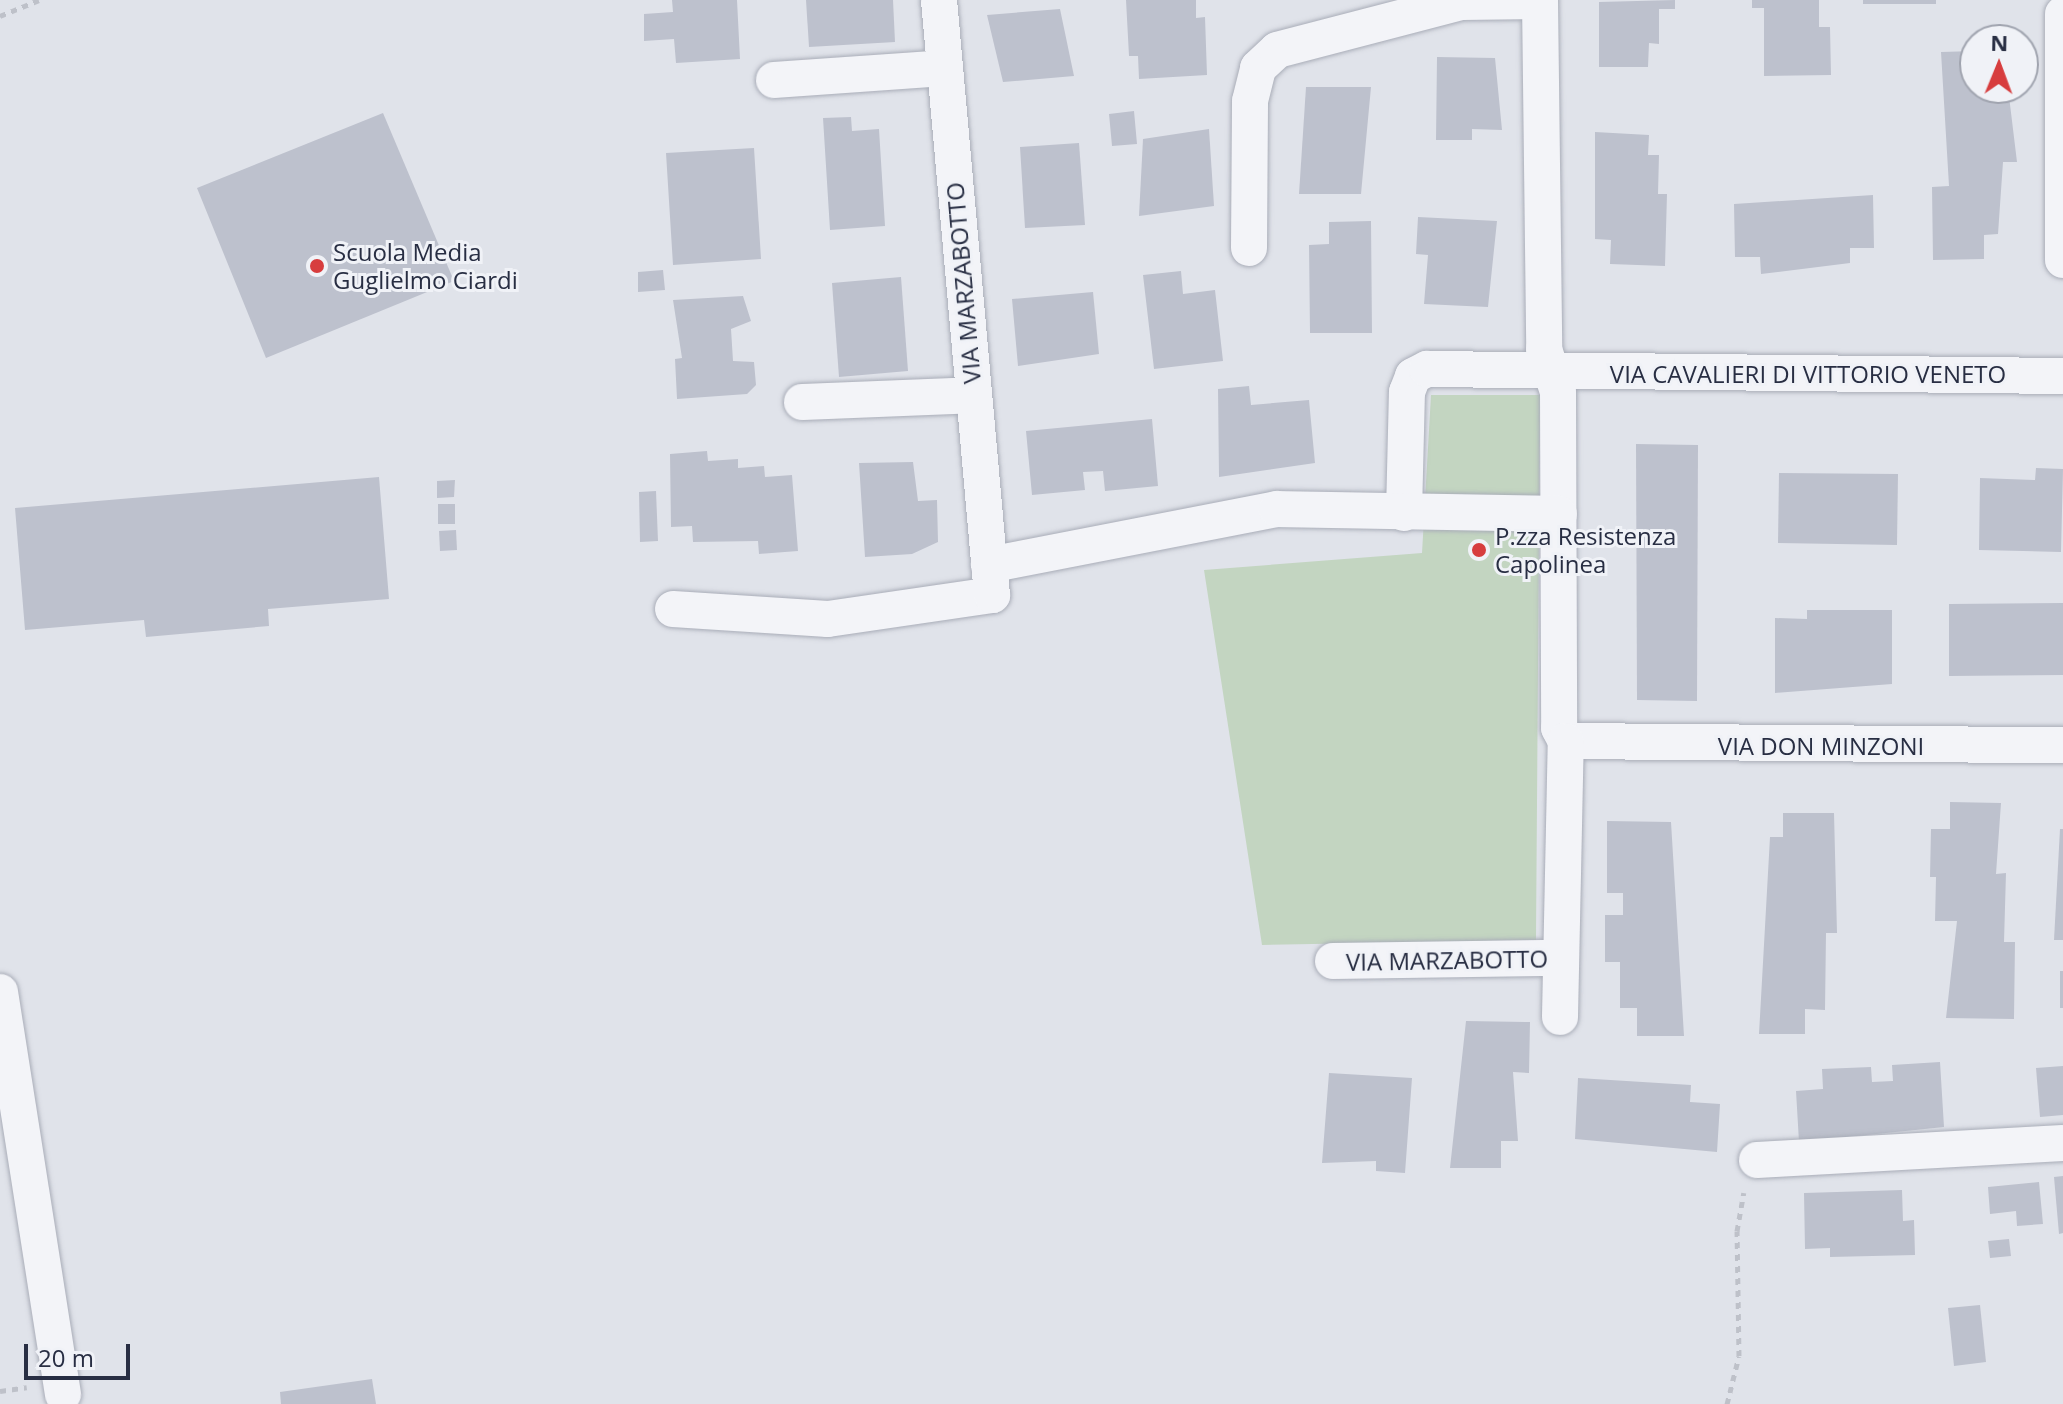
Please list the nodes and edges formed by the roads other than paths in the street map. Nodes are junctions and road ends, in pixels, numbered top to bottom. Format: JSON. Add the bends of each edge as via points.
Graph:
{"nodes":[{"id":1,"x":939,"y":0,"type":"edge"},
{"id":2,"x":1540,"y":1,"type":"edge"},
{"id":3,"x":2063,"y":14,"type":"edge"},
{"id":4,"x":944,"y":68,"type":"junction"},
{"id":5,"x":774,"y":80,"type":"dead end"},
{"id":6,"x":1249,"y":248,"type":"dead end"},
{"id":7,"x":2063,"y":260,"type":"edge"},
{"id":8,"x":1553,"y":372,"type":"junction"},
{"id":9,"x":2063,"y":376,"type":"edge"},
{"id":10,"x":973,"y":395,"type":"junction"},
{"id":11,"x":802,"y":402,"type":"dead end"},
{"id":12,"x":1404,"y":513,"type":"junction"},
{"id":13,"x":1559,"y":514,"type":"junction"},
{"id":14,"x":989,"y":565,"type":"junction"},
{"id":15,"x":673,"y":609,"type":"dead end"},
{"id":16,"x":1573,"y":744,"type":"junction"},
{"id":17,"x":2063,"y":745,"type":"edge"},
{"id":18,"x":1560,"y":958,"type":"junction"},
{"id":19,"x":1333,"y":961,"type":"dead end"},
{"id":20,"x":0,"y":992,"type":"edge"},
{"id":21,"x":1560,"y":1017,"type":"dead end"},
{"id":22,"x":2063,"y":1143,"type":"edge"},
{"id":23,"x":1757,"y":1160,"type":"road end"},
{"id":24,"x":63,"y":1394,"type":"dead end"}],
"edges":[{"from":1,"to":4,"type":"street","name":"VIA MARZABOTTO"},
{"from":2,"to":6,"type":"street","via":[[1434,7],[1277,50],[1258,68],[1250,101]]},
{"from":2,"to":8,"type":"street","via":[[1544,349]]},
{"from":3,"to":7,"type":"street"},
{"from":4,"to":5,"type":"street"},
{"from":4,"to":10,"type":"street","name":"VIA MARZABOTTO"},
{"from":8,"to":9,"type":"street","name":"VIA CAVALIERI DI VITTORIO VENETO"},
{"from":8,"to":12,"type":"street","name":"VIA CAVALIERI DI VITTORIO VENETO","via":[[1427,369],[1413,376]]},
{"from":8,"to":13,"type":"street","name":"VIA MARZABOTTO"},
{"from":10,"to":11,"type":"street"},
{"from":10,"to":14,"type":"street","name":"VIA MARZABOTTO"},
{"from":12,"to":13,"type":"street"},
{"from":12,"to":14,"type":"street","via":[[1277,509]]},
{"from":13,"to":16,"type":"street","name":"VIA MARZABOTTO","via":[[1559,728]]},
{"from":14,"to":15,"type":"street","name":"VIA MARZABOTTO","via":[[992,595],[828,619]]},
{"from":16,"to":17,"type":"street","name":"VIA DON MINZONI"},
{"from":16,"to":18,"type":"street","name":"VIA MARZABOTTO"},
{"from":18,"to":19,"type":"street","name":"VIA MARZABOTTO"},
{"from":18,"to":21,"type":"street","name":"VIA MARZABOTTO"},
{"from":20,"to":24,"type":"street"},
{"from":22,"to":23,"type":"street"}]}
